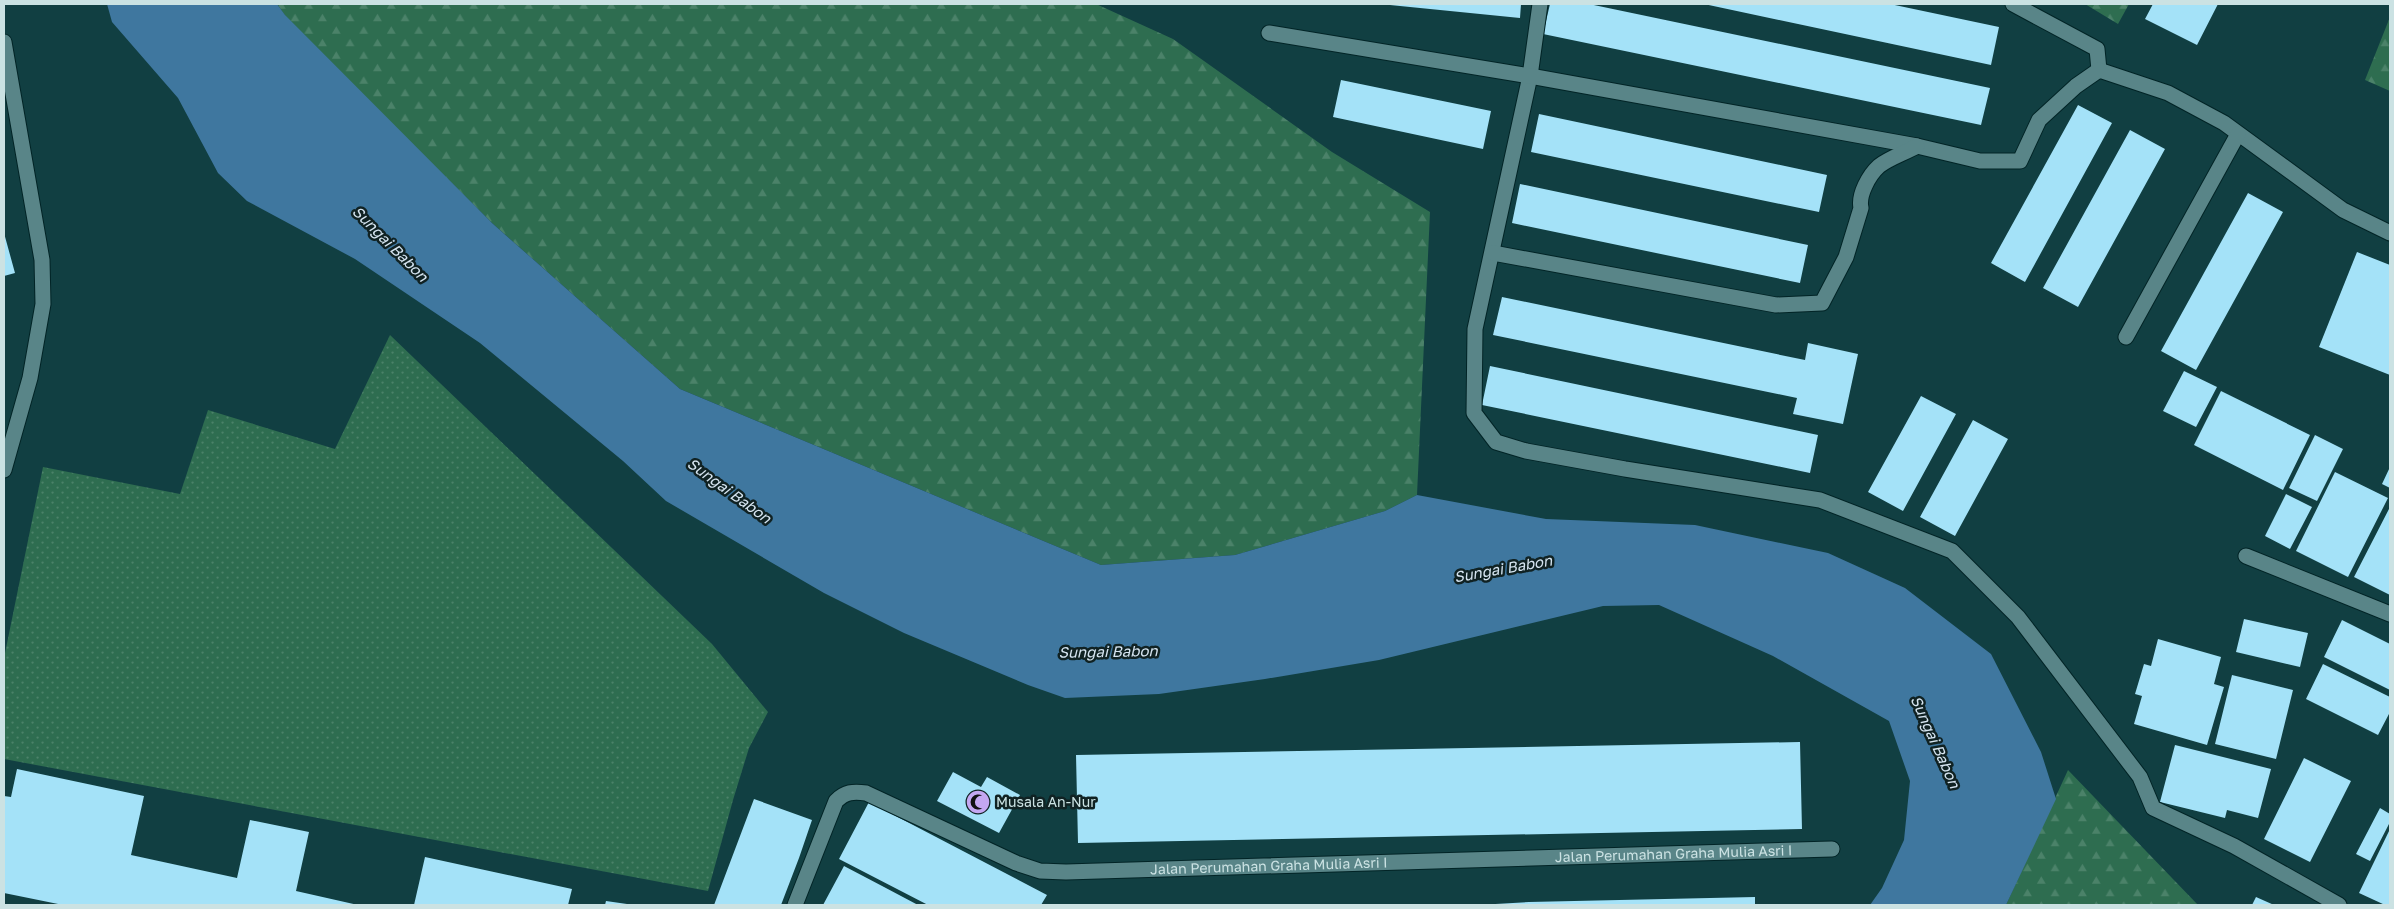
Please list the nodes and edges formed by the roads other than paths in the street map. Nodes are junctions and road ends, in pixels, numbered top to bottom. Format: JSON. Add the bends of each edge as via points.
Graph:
{"nodes":[{"id":1,"x":1540,"y":4,"type":"edge"},
{"id":2,"x":2013,"y":4,"type":"edge"},
{"id":3,"x":1269,"y":33,"type":"dead end"},
{"id":4,"x":4,"y":42,"type":"edge"},
{"id":5,"x":2099,"y":70,"type":"junction"},
{"id":6,"x":1530,"y":76,"type":"junction"},
{"id":7,"x":2238,"y":134,"type":"junction"},
{"id":8,"x":1917,"y":146,"type":"junction"},
{"id":9,"x":2390,"y":233,"type":"edge"},
{"id":10,"x":1493,"y":253,"type":"junction"},
{"id":11,"x":2126,"y":337,"type":"dead end"},
{"id":12,"x":4,"y":470,"type":"edge"},
{"id":13,"x":2246,"y":556,"type":"dead end"},
{"id":14,"x":2390,"y":614,"type":"edge"},
{"id":15,"x":1832,"y":849,"type":"dead end"},
{"id":16,"x":795,"y":905,"type":"edge"},
{"id":17,"x":2340,"y":905,"type":"edge"}],
"edges":[{"from":1,"to":6,"type":"street"},
{"from":2,"to":5,"type":"street","via":[[2097,49]]},
{"from":3,"to":6,"type":"street"},
{"from":4,"to":12,"type":"street","via":[[42,260],[43,304],[30,378]]},
{"from":5,"to":7,"type":"street","via":[[2168,93]]},
{"from":5,"to":8,"type":"street","via":[[2039,120],[2020,161],[1980,161]]},
{"from":6,"to":8,"type":"street"},
{"from":6,"to":10,"type":"street"},
{"from":7,"to":9,"type":"street","via":[[2343,210]]},
{"from":7,"to":11,"type":"street"},
{"from":8,"to":10,"type":"street","via":[[1878,167],[1868,180],[1846,257],[1822,303],[1776,305]]},
{"from":10,"to":17,"type":"street","via":[[1475,329],[1474,413],[1496,442],[1526,451],[1625,469],[1820,500],[1952,551],[2018,617],[2140,777],[2153,808],[2234,846]]},
{"from":13,"to":14,"type":"street"},
{"from":15,"to":16,"type":"street","name":"Jalan Perumahan Graha Mulia Asri I","via":[[1251,868],[1040,871],[1016,863],[866,793],[857,792],[842,795],[836,802]]}]}
